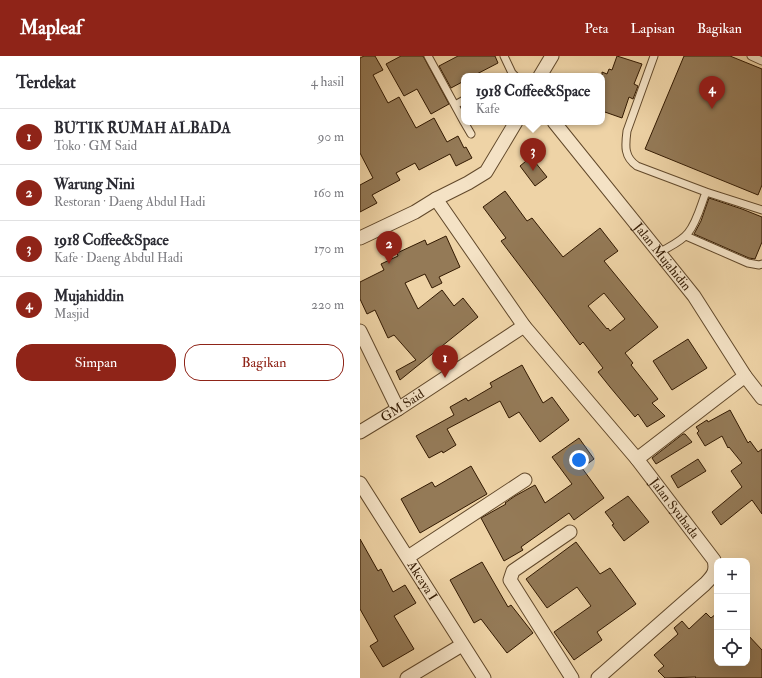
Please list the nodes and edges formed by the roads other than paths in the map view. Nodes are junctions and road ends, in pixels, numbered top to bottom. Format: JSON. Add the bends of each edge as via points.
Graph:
{"nodes":[{"id":1,"x":504,"y":56,"type":"edge"},
{"id":2,"x":552,"y":56,"type":"edge"},
{"id":3,"x":654,"y":56,"type":"edge"},
{"id":4,"x":751,"y":56,"type":"edge"},
{"id":5,"x":430,"y":57,"type":"edge"},
{"id":6,"x":762,"y":61,"type":"edge"},
{"id":7,"x":510,"y":73,"type":"edge"},
{"id":8,"x":542,"y":73,"type":"edge"},
{"id":9,"x":461,"y":102,"type":"edge"},
{"id":10,"x":455,"y":106,"type":"junction"},
{"id":11,"x":461,"y":117,"type":"edge"},
{"id":12,"x":466,"y":125,"type":"edge"},
{"id":13,"x":514,"y":125,"type":"edge"},
{"id":14,"x":556,"y":125,"type":"edge"},
{"id":15,"x":471,"y":134,"type":"dead end"},
{"id":16,"x":706,"y":192,"type":"junction"},
{"id":17,"x":436,"y":199,"type":"junction"},
{"id":18,"x":762,"y":210,"type":"edge"},
{"id":19,"x":686,"y":236,"type":"junction"},
{"id":20,"x":360,"y":238,"type":"edge"},
{"id":21,"x":659,"y":253,"type":"junction"},
{"id":22,"x":762,"y":264,"type":"edge"},
{"id":23,"x":524,"y":326,"type":"junction"},
{"id":24,"x":360,"y":331,"type":"edge"},
{"id":25,"x":745,"y":376,"type":"junction"},
{"id":26,"x":762,"y":398,"type":"edge"},
{"id":27,"x":398,"y":409,"type":"junction"},
{"id":28,"x":360,"y":432,"type":"edge"},
{"id":29,"x":637,"y":459,"type":"junction"},
{"id":30,"x":525,"y":480,"type":"dead end"},
{"id":31,"x":360,"y":483,"type":"edge"},
{"id":32,"x":570,"y":532,"type":"dead end"},
{"id":33,"x":408,"y":557,"type":"junction"},
{"id":34,"x":462,"y":645,"type":"junction"},
{"id":35,"x":407,"y":678,"type":"edge"},
{"id":36,"x":484,"y":678,"type":"edge"},
{"id":37,"x":572,"y":678,"type":"edge"},
{"id":38,"x":598,"y":678,"type":"edge"}],
"edges":[{"from":1,"to":7,"type":"lane"},
{"from":2,"to":8,"type":"street"},
{"from":3,"to":16,"type":"lane","via":[[627,132],[628,158],[637,166]]},
{"from":4,"to":6,"type":"lane"},
{"from":5,"to":10,"type":"lane"},
{"from":9,"to":10,"type":"lane"},
{"from":10,"to":11,"type":"lane"},
{"from":12,"to":15,"type":"lane"},
{"from":13,"to":17,"type":"street","via":[[486,172]]},
{"from":14,"to":21,"type":"street","name":"Jalan Mujahidin"},
{"from":16,"to":18,"type":"lane"},
{"from":16,"to":19,"type":"lane"},
{"from":17,"to":20,"type":"street"},
{"from":17,"to":23,"type":"street","name":"Jalan Syuhada"},
{"from":19,"to":21,"type":"lane"},
{"from":19,"to":22,"type":"lane","via":[[748,263]]},
{"from":21,"to":25,"type":"street","name":"Jalan Mujahidin","via":[[694,296]]},
{"from":23,"to":27,"type":"street","name":"GM Said"},
{"from":23,"to":29,"type":"street","name":"Jalan Syuhada"},
{"from":24,"to":27,"type":"street"},
{"from":25,"to":26,"type":"street","name":"Jalan Mujahidin"},
{"from":25,"to":29,"type":"street"},
{"from":27,"to":28,"type":"street","name":"GM Said"},
{"from":29,"to":38,"type":"street","name":"Jalan Syuhada","via":[[709,552],[716,569],[706,584]]},
{"from":30,"to":33,"type":"street"},
{"from":31,"to":33,"type":"street","name":"Akcaya I"},
{"from":32,"to":37,"type":"street","via":[[513,571],[510,580]]},
{"from":33,"to":34,"type":"street","name":"Akcaya I"},
{"from":34,"to":35,"type":"street"},
{"from":34,"to":36,"type":"street","name":"Akcaya I"}]}
